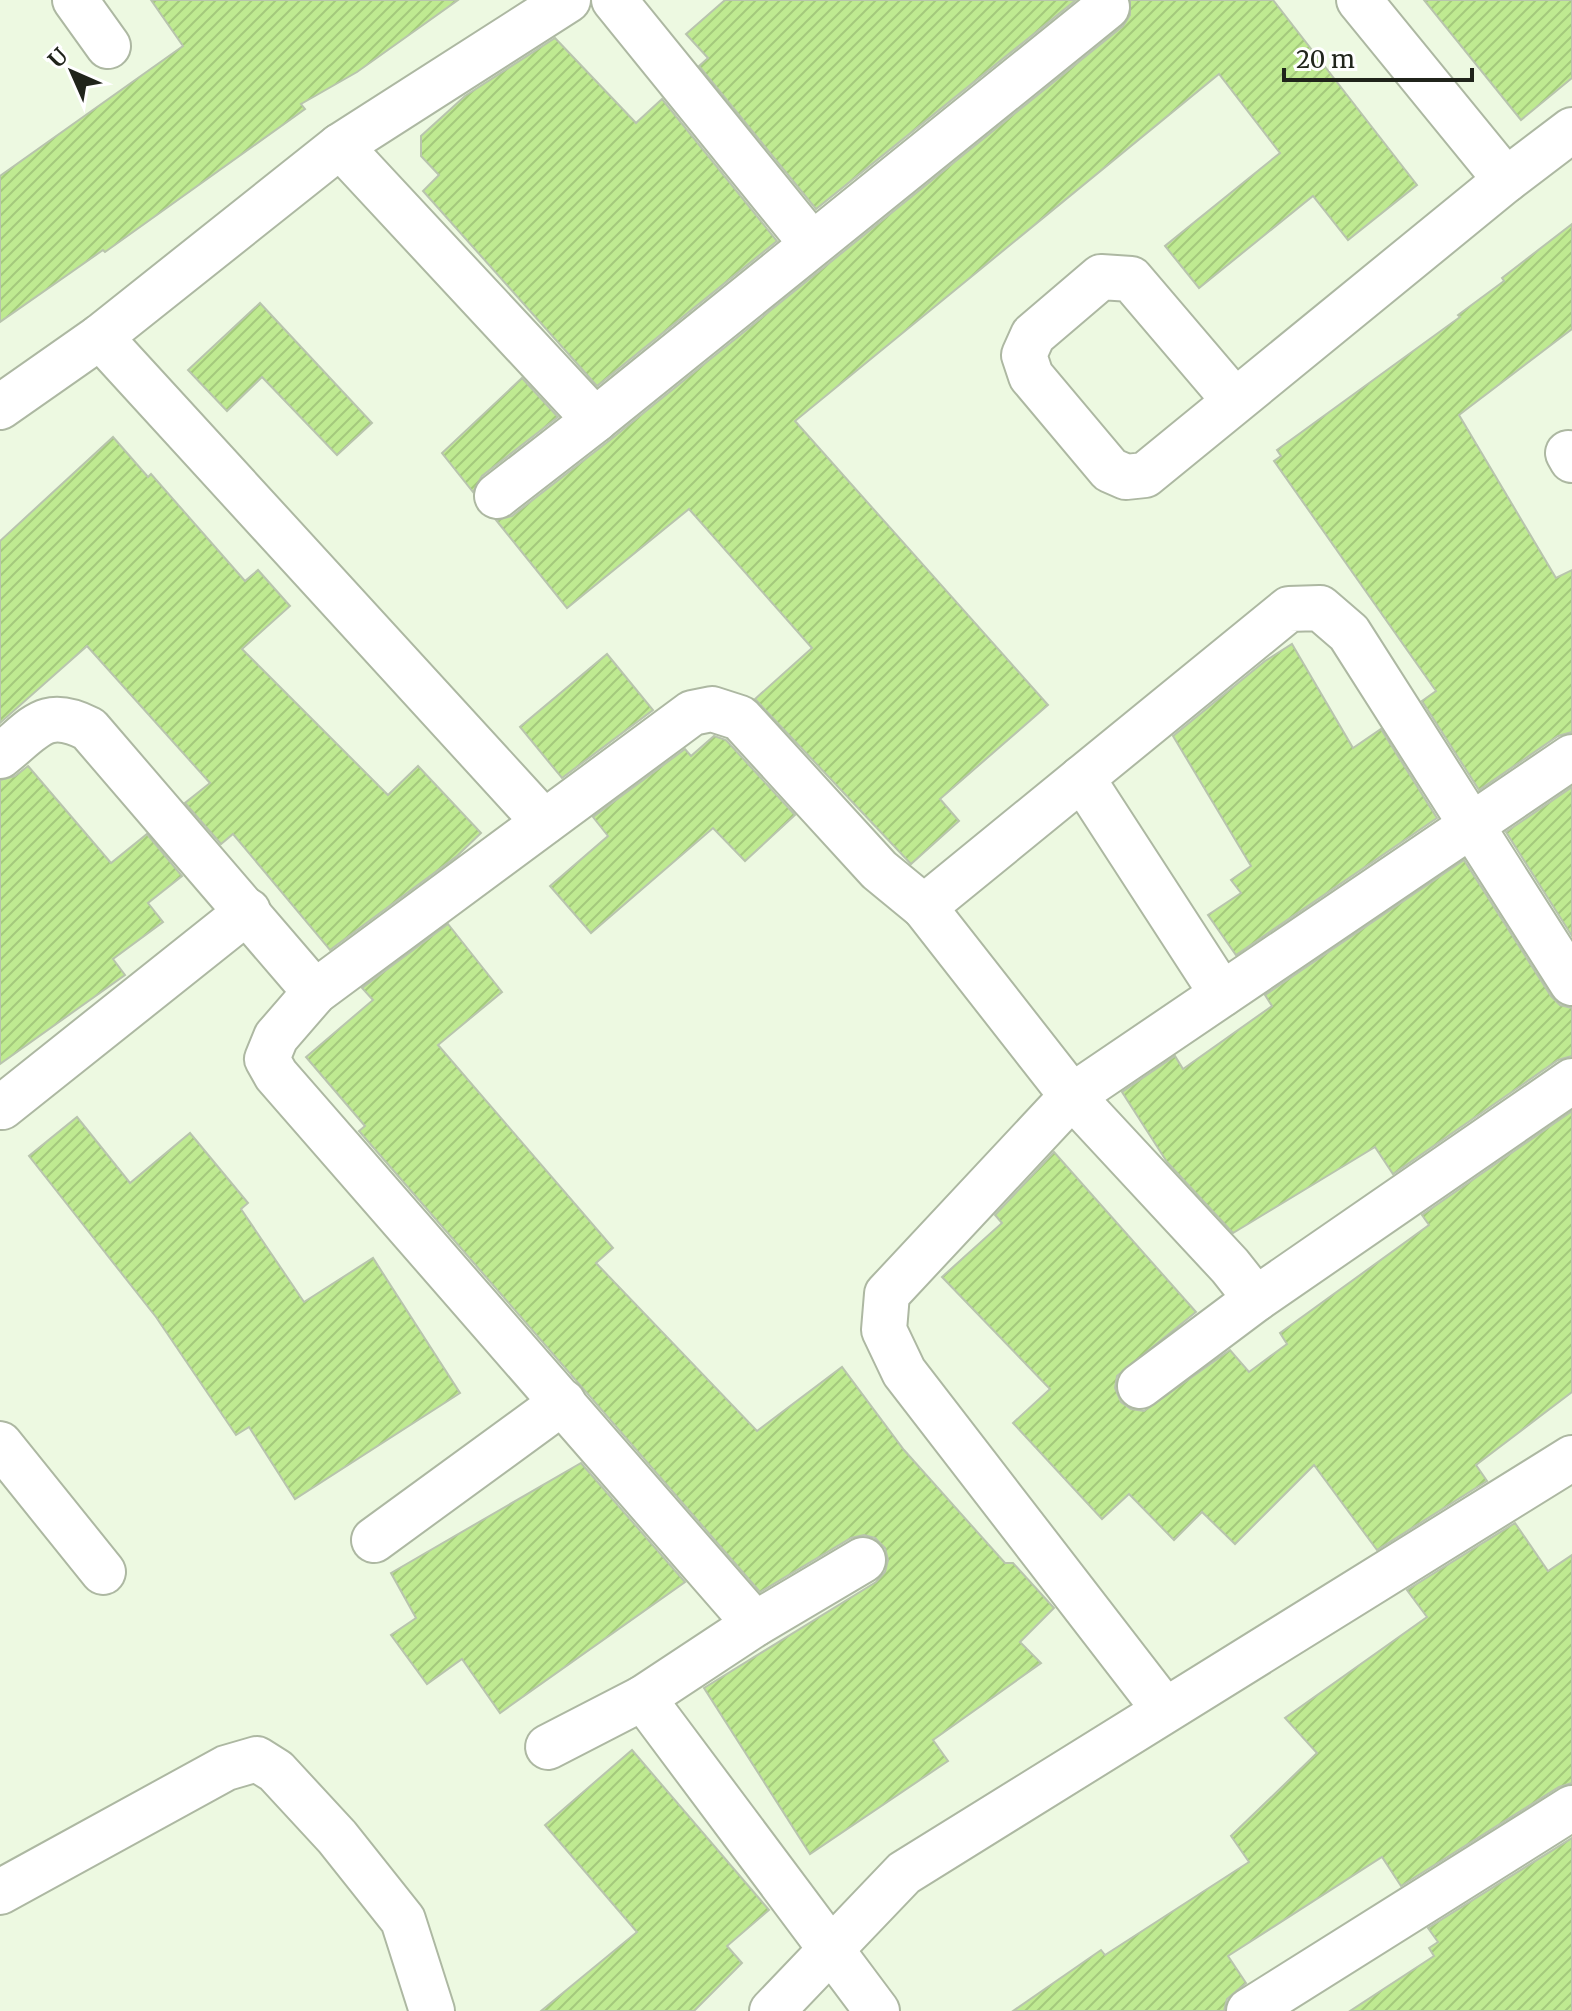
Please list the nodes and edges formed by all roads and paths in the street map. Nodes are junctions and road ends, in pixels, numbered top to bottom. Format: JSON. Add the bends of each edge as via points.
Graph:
{"nodes":[{"id":1,"x":75,"y":0,"type":"edge"},
{"id":2,"x":568,"y":0,"type":"edge"},
{"id":3,"x":614,"y":0,"type":"edge"},
{"id":4,"x":1359,"y":0,"type":"edge"},
{"id":5,"x":1107,"y":7,"type":"dead end"},
{"id":6,"x":108,"y":46,"type":"dead end"},
{"id":7,"x":1572,"y":130,"type":"edge"},
{"id":8,"x":340,"y":146,"type":"junction"},
{"id":9,"x":1506,"y":180,"type":"junction"},
{"id":10,"x":812,"y":244,"type":"junction"},
{"id":11,"x":100,"y":337,"type":"junction"},
{"id":12,"x":1235,"y":401,"type":"junction"},
{"id":13,"x":0,"y":407,"type":"edge"},
{"id":14,"x":595,"y":420,"type":"junction"},
{"id":15,"x":497,"y":496,"type":"dead end"},
{"id":16,"x":0,"y":756,"type":"edge"},
{"id":17,"x":1572,"y":757,"type":"edge"},
{"id":18,"x":1082,"y":778,"type":"junction"},
{"id":19,"x":544,"y":822,"type":"junction"},
{"id":20,"x":1470,"y":825,"type":"junction"},
{"id":21,"x":924,"y":907,"type":"junction"},
{"id":22,"x":248,"y":911,"type":"junction"},
{"id":23,"x":1572,"y":983,"type":"edge"},
{"id":24,"x":315,"y":992,"type":"junction"},
{"id":25,"x":1222,"y":994,"type":"junction"},
{"id":26,"x":1572,"y":1081,"type":"edge"},
{"id":27,"x":1072,"y":1096,"type":"junction"},
{"id":28,"x":2,"y":1107,"type":"edge"},
{"id":29,"x":1256,"y":1299,"type":"junction"},
{"id":30,"x":1140,"y":1386,"type":"dead end"},
{"id":31,"x":563,"y":1402,"type":"junction"},
{"id":32,"x":0,"y":1444,"type":"edge"},
{"id":33,"x":1572,"y":1458,"type":"edge"},
{"id":34,"x":374,"y":1540,"type":"dead end"},
{"id":35,"x":863,"y":1560,"type":"dead end"},
{"id":36,"x":103,"y":1572,"type":"dead end"},
{"id":37,"x":755,"y":1624,"type":"junction"},
{"id":38,"x":643,"y":1698,"type":"junction"},
{"id":39,"x":1164,"y":1709,"type":"junction"},
{"id":40,"x":548,"y":1747,"type":"dead end"},
{"id":41,"x":1572,"y":1808,"type":"edge"},
{"id":42,"x":0,"y":1892,"type":"edge"},
{"id":43,"x":830,"y":1950,"type":"junction"},
{"id":44,"x":432,"y":2011,"type":"edge"},
{"id":45,"x":772,"y":2011,"type":"edge"},
{"id":46,"x":877,"y":2011,"type":"edge"},
{"id":47,"x":1249,"y":2011,"type":"edge"}],
"edges":[{"from":1,"to":6,"type":"street"},
{"from":2,"to":8,"type":"street"},
{"from":3,"to":10,"type":"street"},
{"from":4,"to":9,"type":"street"},
{"from":5,"to":10,"type":"street"},
{"from":7,"to":9,"type":"street"},
{"from":8,"to":11,"type":"street"},
{"from":8,"to":14,"type":"street"},
{"from":9,"to":12,"type":"street"},
{"from":10,"to":14,"type":"street"},
{"from":11,"to":13,"type":"street"},
{"from":11,"to":19,"type":"street"},
{"from":12,"to":12,"type":"street","via":[[1145,475],[1126,477],[1110,470],[1031,376],[1024,355],[1033,335],[1101,277],[1131,279]]},
{"from":14,"to":15,"type":"street"},
{"from":16,"to":22,"type":"street","via":[[50,717],[68,718],[89,729]]},
{"from":17,"to":20,"type":"street"},
{"from":18,"to":20,"type":"street","via":[[1289,609],[1320,608],[1349,633]]},
{"from":18,"to":21,"type":"street"},
{"from":18,"to":25,"type":"street"},
{"from":19,"to":21,"type":"street","via":[[692,713],[712,709],[740,718],[879,870]]},
{"from":19,"to":24,"type":"street"},
{"from":20,"to":23,"type":"street"},
{"from":20,"to":25,"type":"street"},
{"from":21,"to":27,"type":"street"},
{"from":22,"to":24,"type":"street"},
{"from":22,"to":28,"type":"street"},
{"from":24,"to":31,"type":"street","via":[[276,1037],[267,1059],[276,1075]]},
{"from":25,"to":27,"type":"street"},
{"from":26,"to":29,"type":"street"},
{"from":27,"to":29,"type":"street"},
{"from":27,"to":39,"type":"street","via":[[887,1294],[884,1330],[904,1372]]},
{"from":29,"to":30,"type":"street"},
{"from":31,"to":34,"type":"street"},
{"from":31,"to":37,"type":"street"},
{"from":32,"to":36,"type":"street"},
{"from":33,"to":39,"type":"street"},
{"from":35,"to":37,"type":"street"},
{"from":37,"to":38,"type":"street"},
{"from":38,"to":40,"type":"street"},
{"from":38,"to":43,"type":"street"},
{"from":39,"to":43,"type":"street","via":[[904,1873]]},
{"from":41,"to":47,"type":"street"},
{"from":42,"to":44,"type":"street","via":[[226,1768],[257,1759],[276,1771],[337,1837],[403,1920]]},
{"from":43,"to":45,"type":"street"},
{"from":43,"to":46,"type":"street"}]}
